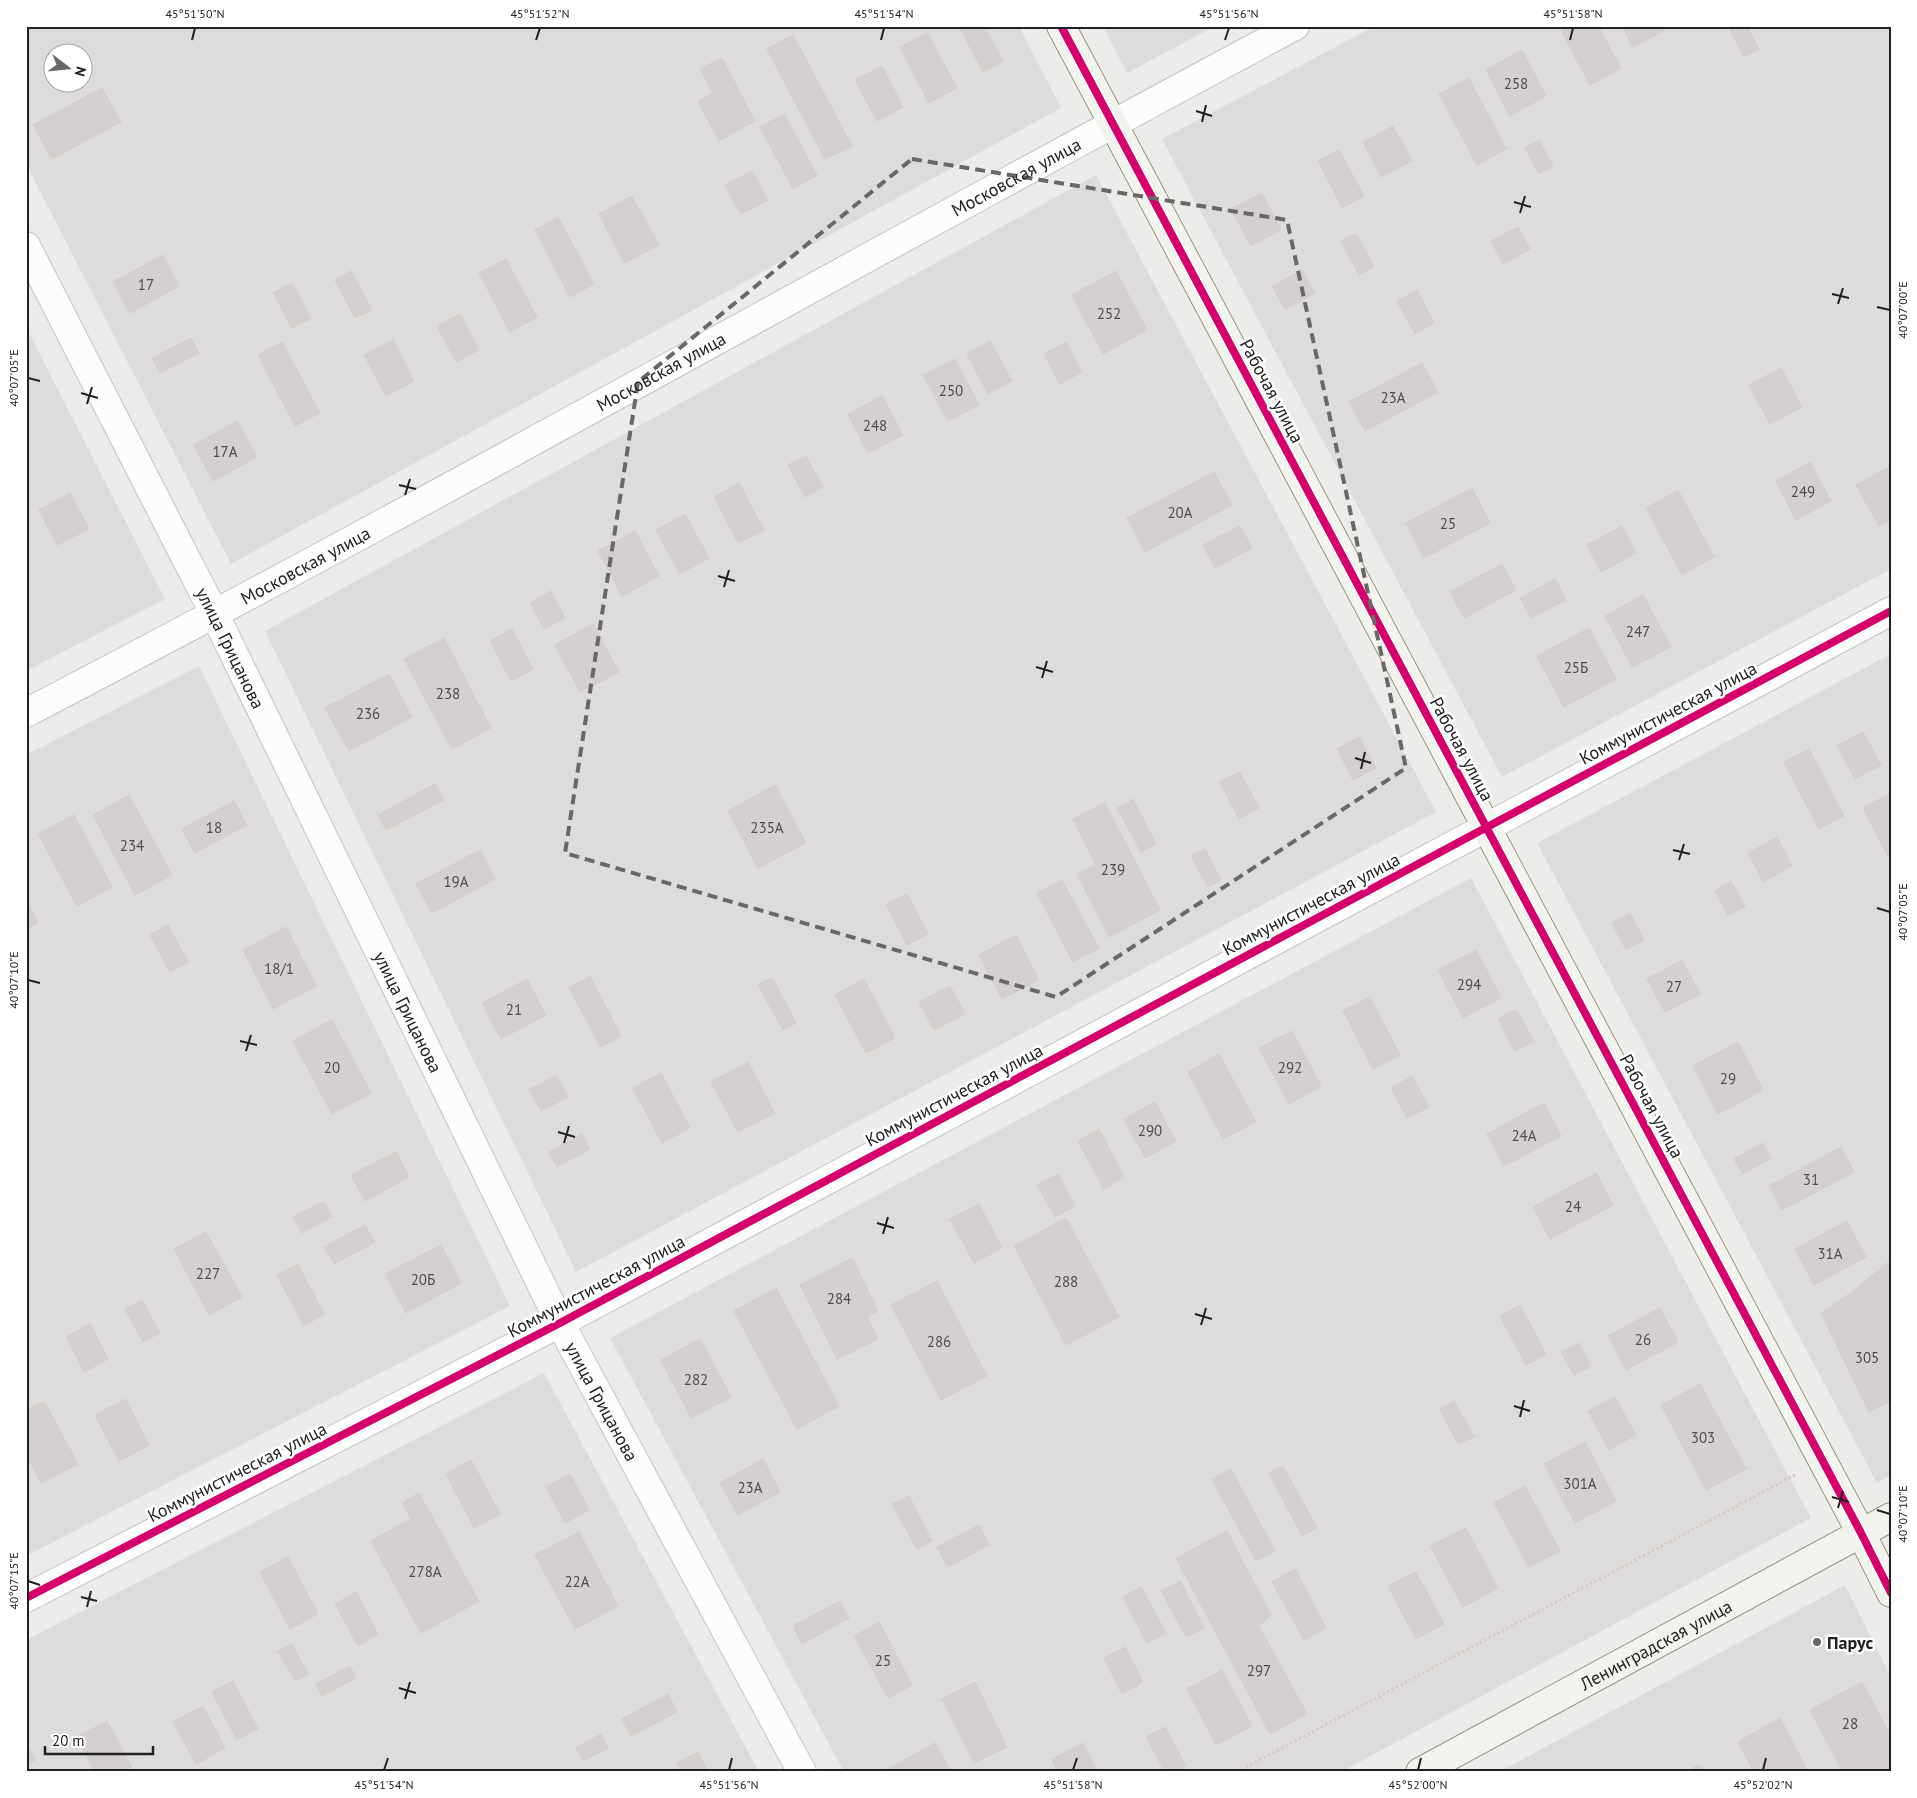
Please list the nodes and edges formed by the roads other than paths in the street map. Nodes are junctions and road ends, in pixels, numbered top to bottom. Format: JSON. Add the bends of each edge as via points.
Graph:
{"nodes":[{"id":1,"x":1061,"y":26,"type":"edge"},
{"id":2,"x":1295,"y":26,"type":"edge"},
{"id":3,"x":1112,"y":124,"type":"junction"},
{"id":4,"x":26,"y":246,"type":"edge"},
{"id":5,"x":1891,"y":611,"type":"edge"},
{"id":6,"x":215,"y":615,"type":"junction"},
{"id":7,"x":26,"y":713,"type":"edge"},
{"id":8,"x":1487,"y":827,"type":"junction"},
{"id":9,"x":560,"y":1323,"type":"junction"},
{"id":10,"x":1891,"y":1518,"type":"edge"},
{"id":11,"x":1861,"y":1534,"type":"junction"},
{"id":12,"x":1891,"y":1593,"type":"edge"},
{"id":13,"x":26,"y":1598,"type":"edge"},
{"id":14,"x":802,"y":1772,"type":"edge"},
{"id":15,"x":1420,"y":1772,"type":"edge"}],
"edges":[{"from":1,"to":3,"type":"street","name":"Рабочая улица"},
{"from":2,"to":3,"type":"street","name":"Московская улица"},
{"from":3,"to":6,"type":"street","name":"Московская улица"},
{"from":3,"to":8,"type":"street","name":"Рабочая улица"},
{"from":4,"to":6,"type":"street","name":"улица Грицанова"},
{"from":5,"to":8,"type":"street","name":"Коммунистическая улица"},
{"from":6,"to":7,"type":"street","name":"Московская улица"},
{"from":6,"to":9,"type":"street","name":"улица Грицанова"},
{"from":8,"to":9,"type":"street","name":"Коммунистическая улица"},
{"from":8,"to":11,"type":"street","name":"Рабочая улица"},
{"from":9,"to":13,"type":"street","name":"Коммунистическая улица"},
{"from":9,"to":14,"type":"street","name":"улица Грицанова"},
{"from":10,"to":11,"type":"street","name":"Ленинградская улица"},
{"from":11,"to":12,"type":"street","name":"Рабочая улица"},
{"from":11,"to":15,"type":"street","name":"Ленинградская улица"}]}
